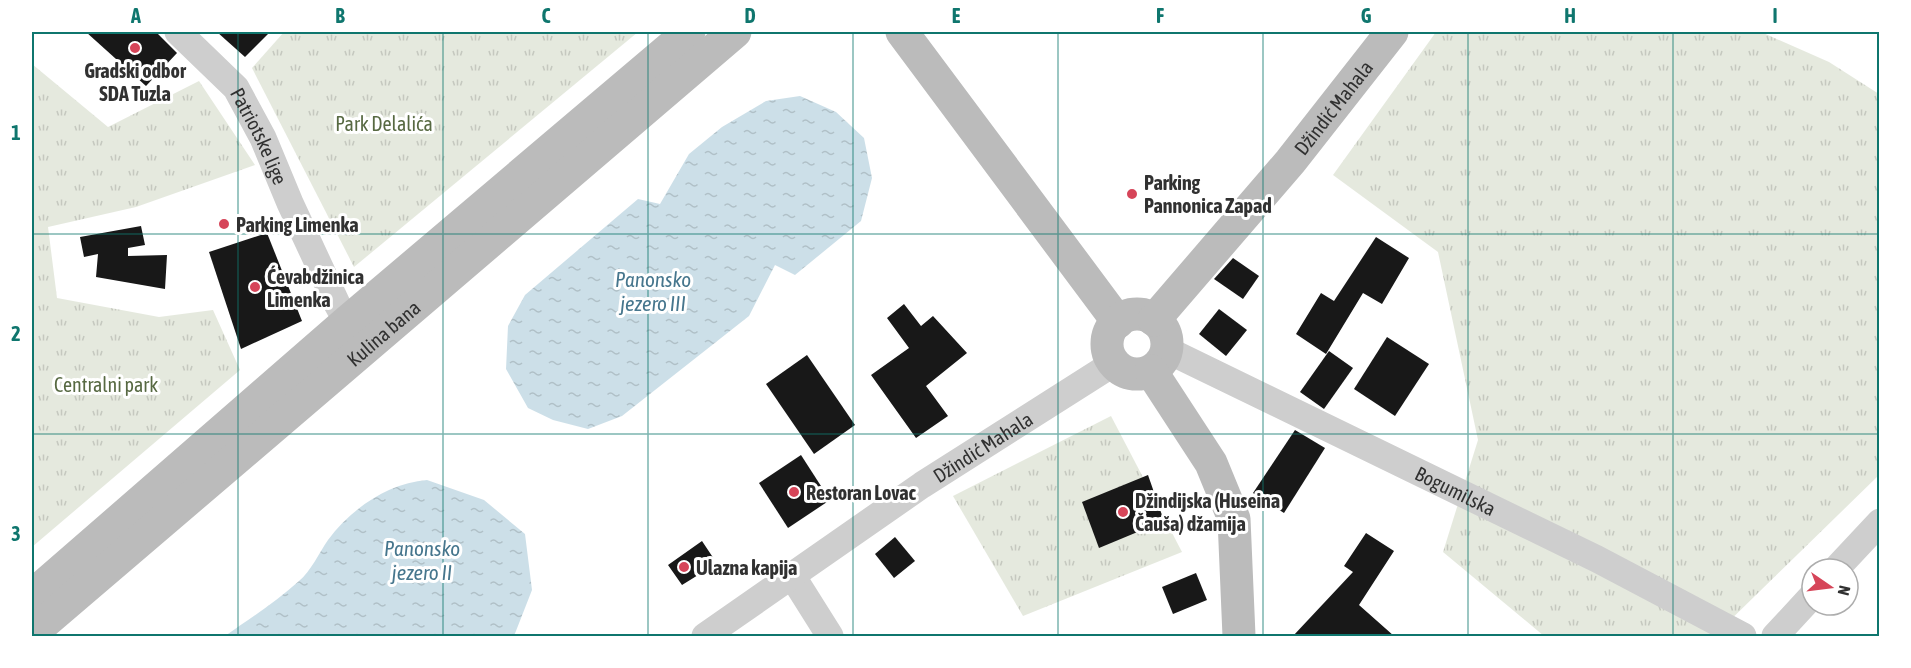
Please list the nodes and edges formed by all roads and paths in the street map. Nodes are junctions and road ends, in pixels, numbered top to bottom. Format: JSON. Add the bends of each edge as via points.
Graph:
{"nodes":[{"id":1,"x":178,"y":32,"type":"edge"},
{"id":2,"x":689,"y":32,"type":"edge"},
{"id":3,"x":735,"y":32,"type":"edge"},
{"id":4,"x":902,"y":32,"type":"edge"},
{"id":5,"x":1392,"y":32,"type":"edge"},
{"id":6,"x":1154,"y":320,"type":"junction"},
{"id":7,"x":347,"y":322,"type":"junction"},
{"id":8,"x":1118,"y":322,"type":"junction"},
{"id":9,"x":1159,"y":360,"type":"junction"},
{"id":10,"x":1114,"y":363,"type":"junction"},
{"id":11,"x":1880,"y":522,"type":"edge"},
{"id":12,"x":1847,"y":557,"type":"edge"},
{"id":13,"x":791,"y":574,"type":"junction"},
{"id":14,"x":32,"y":596,"type":"edge"},
{"id":15,"x":1800,"y":609,"type":"edge"},
{"id":16,"x":32,"y":633,"type":"edge"},
{"id":17,"x":705,"y":636,"type":"edge"},
{"id":18,"x":830,"y":636,"type":"edge"},
{"id":19,"x":1239,"y":636,"type":"edge"},
{"id":20,"x":1743,"y":636,"type":"edge"},
{"id":21,"x":1775,"y":636,"type":"edge"}],
"edges":[{"from":1,"to":7,"type":"street","name":"Patriotske lige","via":[[237,88]]},
{"from":2,"to":7,"type":"main road","name":"Kulina bana"},
{"from":3,"to":16,"type":"main road","name":"Kulina bana"},
{"from":4,"to":8,"type":"main road"},
{"from":5,"to":6,"type":"main road","name":"Džindić Mahala","via":[[1290,162]]},
{"from":6,"to":8,"type":"main road","via":[[1130,315]]},
{"from":6,"to":9,"type":"main road","via":[[1164,331]]},
{"from":7,"to":14,"type":"main road","name":"Kulina bana"},
{"from":8,"to":10,"type":"main road","via":[[1107,345]]},
{"from":9,"to":10,"type":"main road","via":[[1131,374]]},
{"from":9,"to":19,"type":"main road","via":[[1211,463],[1234,519]]},
{"from":9,"to":20,"type":"street","name":"Bogumilska","via":[[1597,559]]},
{"from":10,"to":13,"type":"street","name":"Džindić Mahala"},
{"from":11,"to":12,"type":"street"},
{"from":13,"to":17,"type":"street","name":"Džindić Mahala"},
{"from":13,"to":18,"type":"street"},
{"from":15,"to":21,"type":"street"}]}
